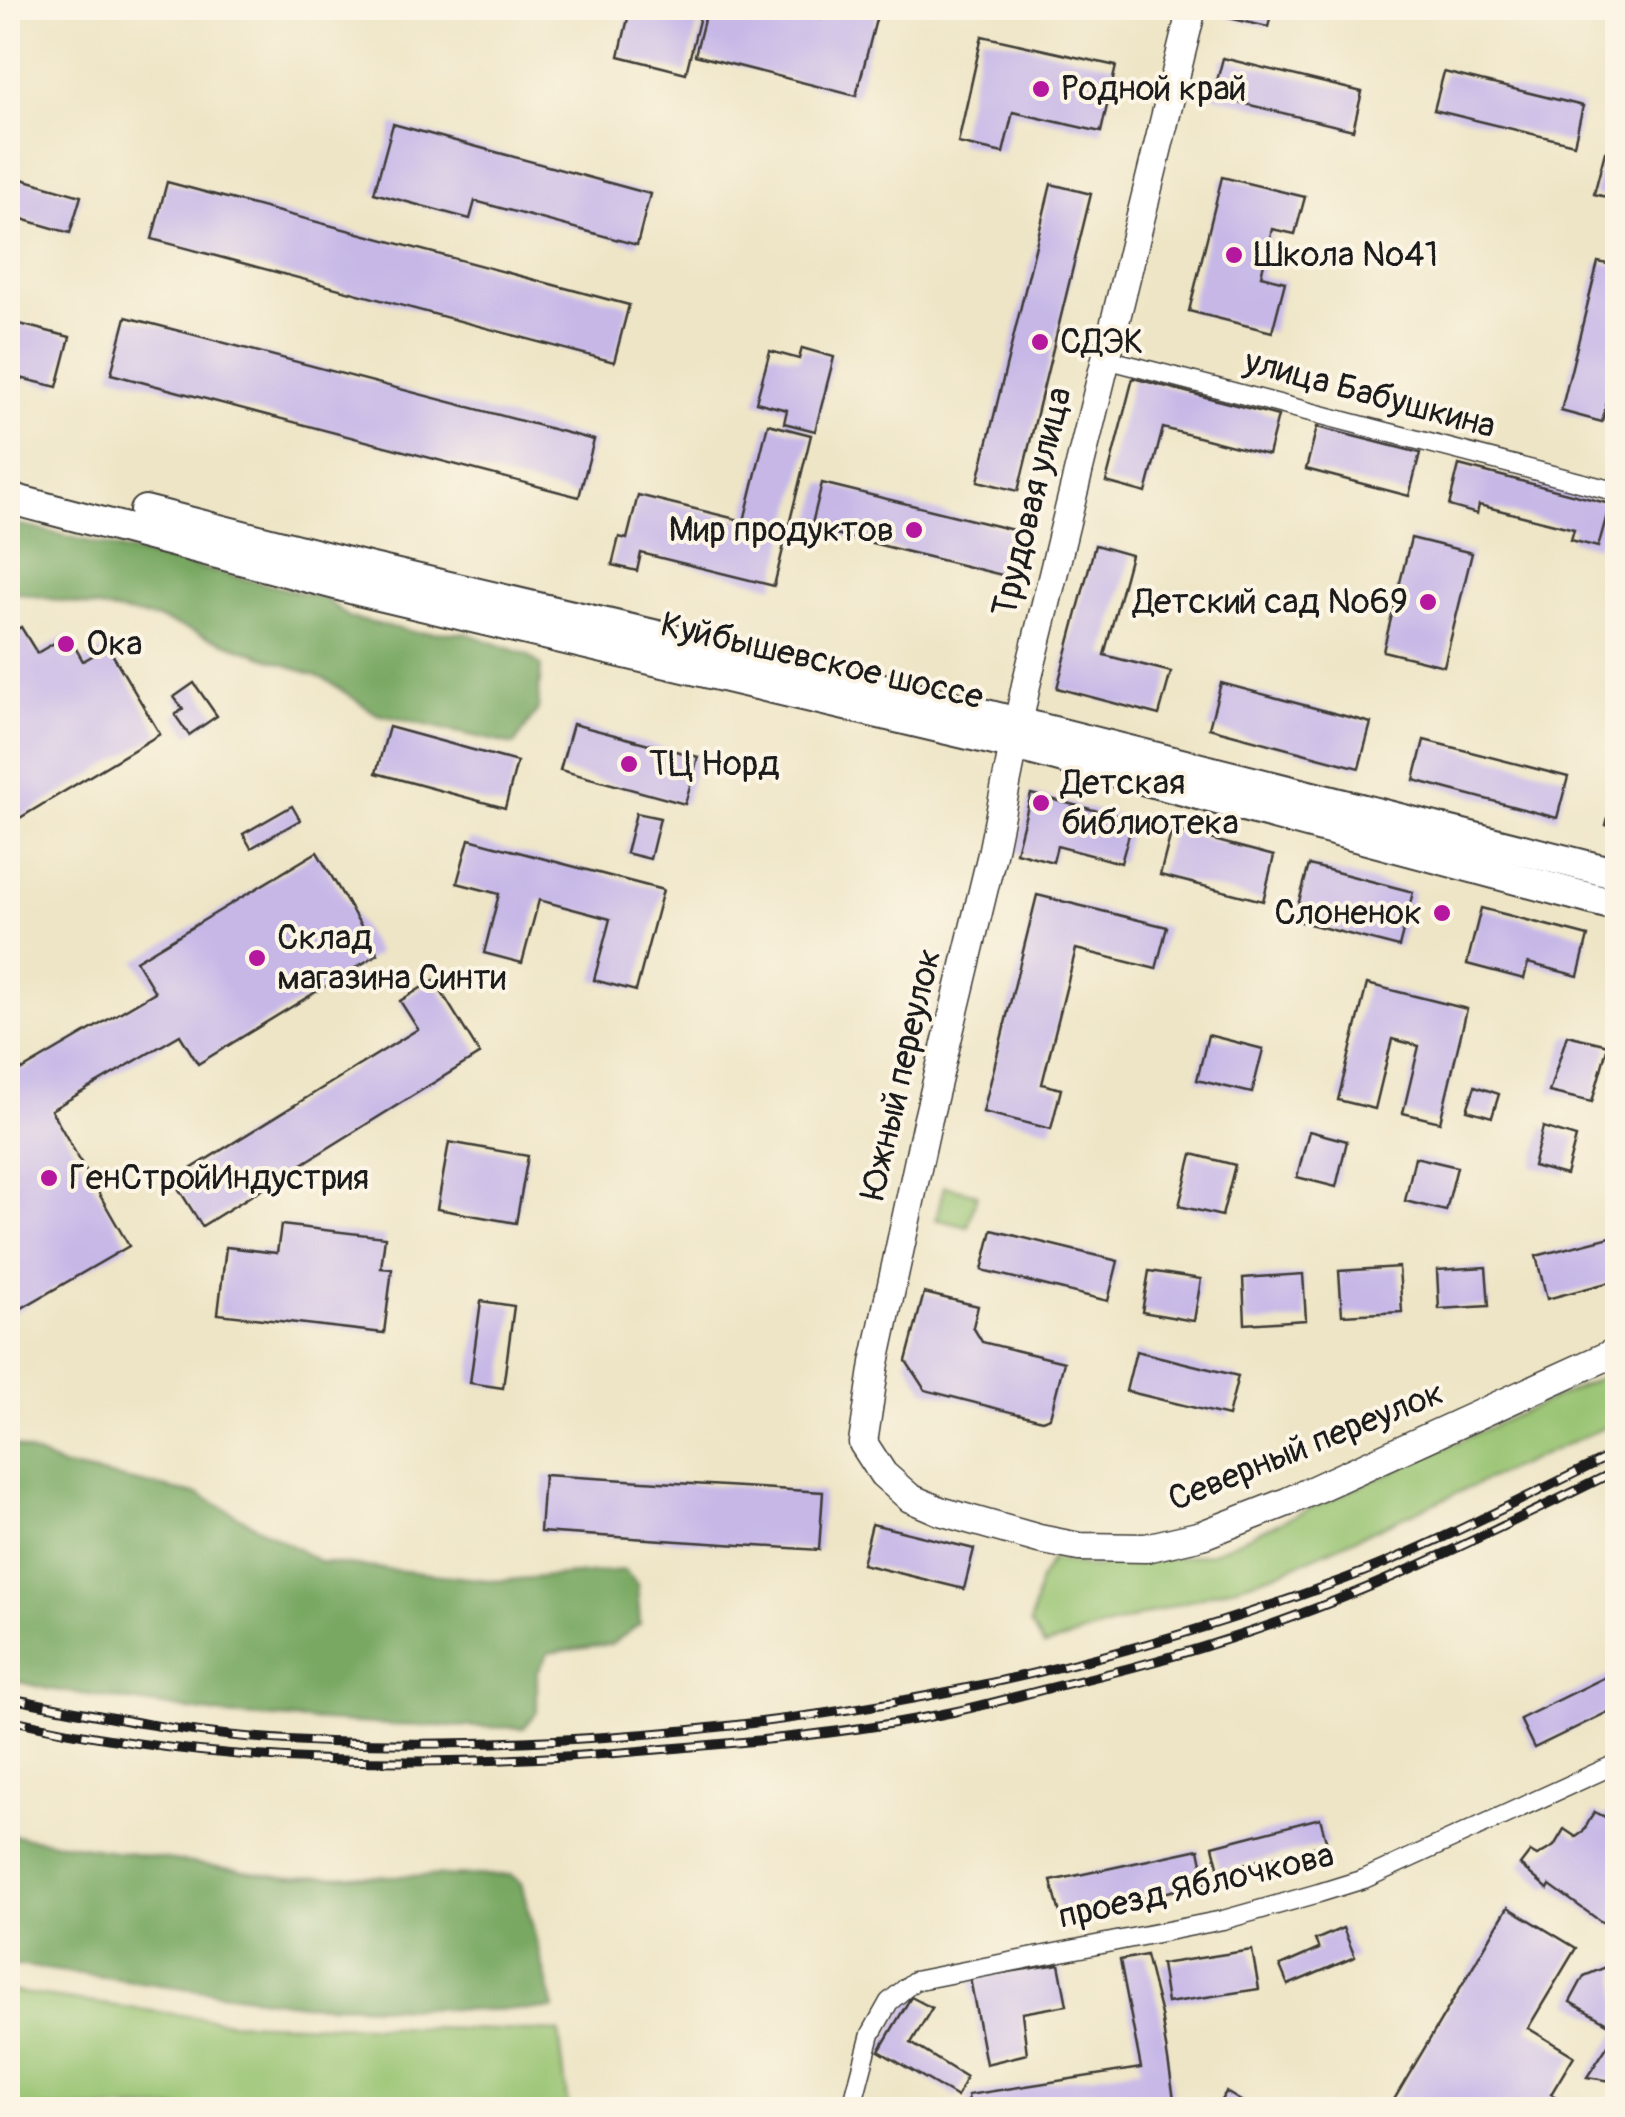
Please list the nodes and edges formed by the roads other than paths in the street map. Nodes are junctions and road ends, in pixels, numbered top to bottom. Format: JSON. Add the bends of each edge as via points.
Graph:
{"nodes":[{"id":1,"x":1192,"y":8,"type":"edge"},
{"id":2,"x":1106,"y":359,"type":"junction"},
{"id":3,"x":8,"y":476,"type":"edge"},
{"id":4,"x":1618,"y":492,"type":"edge"},
{"id":5,"x":8,"y":498,"type":"edge"},
{"id":6,"x":1017,"y":734,"type":"junction"},
{"id":7,"x":1618,"y":874,"type":"edge"},
{"id":8,"x":1618,"y":906,"type":"edge"},
{"id":9,"x":1618,"y":1351,"type":"edge"},
{"id":10,"x":863,"y":1443,"type":"joint"},
{"id":11,"x":1618,"y":1763,"type":"edge"},
{"id":12,"x":851,"y":2110,"type":"edge"}],
"edges":[{"from":1,"to":2,"type":"main road","name":"Трудовая улица"},
{"from":2,"to":4,"type":"street","name":"улица Бабушкина"},
{"from":2,"to":6,"type":"main road","name":"Трудовая улица"},
{"from":3,"to":6,"type":"main road","name":"Куйбышевское шоссе","via":[[755,658]]},
{"from":5,"to":6,"type":"main road","name":"Куйбышевское шоссе","via":[[362,590]]},
{"from":6,"to":7,"type":"main road","name":"Куйбышевское шоссе"},
{"from":6,"to":8,"type":"main road","name":"Куйбышевское шоссе"},
{"from":6,"to":10,"type":"main road","name":"Южный переулок","via":[[926,1127]]},
{"from":9,"to":10,"type":"main road","name":"Северный переулок","via":[[1287,1502],[1202,1535],[1146,1548],[1078,1547],[940,1511],[910,1498]]},
{"from":11,"to":12,"type":"street","name":"проезд Яблочкова","via":[[1364,1879],[1319,1893],[1224,1920],[914,1981],[889,2002],[870,2034]]}]}
